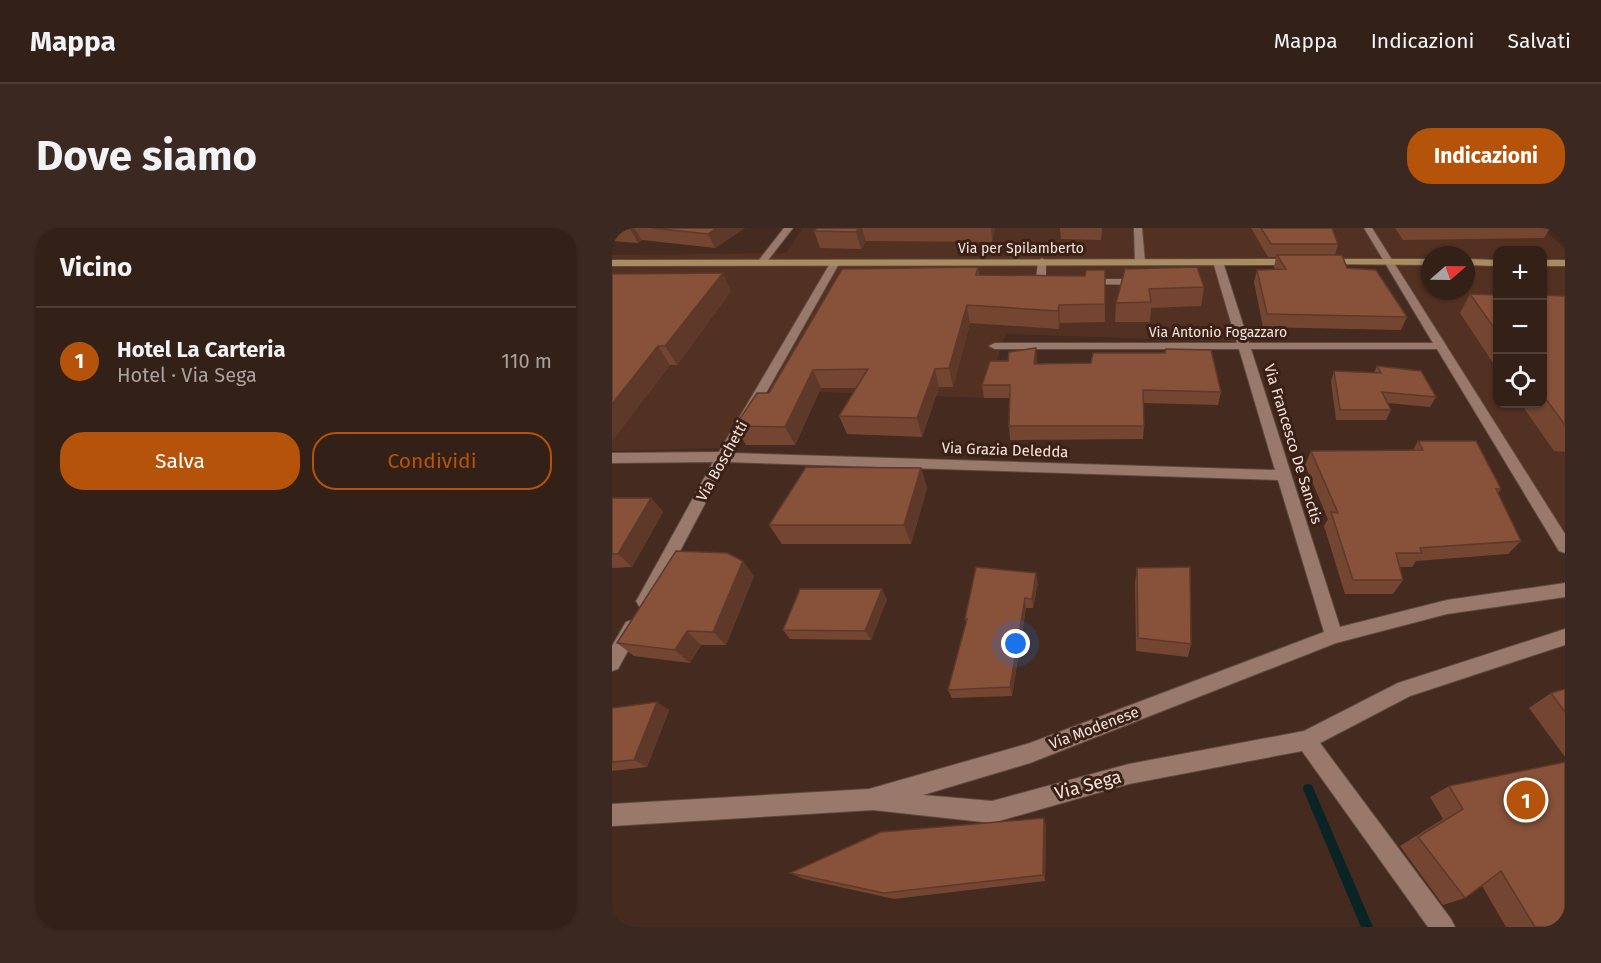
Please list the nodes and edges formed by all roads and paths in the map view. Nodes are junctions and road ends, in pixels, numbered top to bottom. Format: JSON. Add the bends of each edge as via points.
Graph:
{"nodes":[{"id":1,"x":789,"y":228,"type":"edge"},
{"id":2,"x":1138,"y":228,"type":"edge"},
{"id":3,"x":1368,"y":228,"type":"edge"},
{"id":4,"x":1042,"y":261,"type":"junction"},
{"id":5,"x":612,"y":262,"type":"edge"},
{"id":6,"x":762,"y":262,"type":"junction"},
{"id":7,"x":836,"y":262,"type":"junction"},
{"id":8,"x":1140,"y":262,"type":"junction"},
{"id":9,"x":1218,"y":262,"type":"junction"},
{"id":10,"x":1389,"y":262,"type":"junction"},
{"id":11,"x":1421,"y":262,"type":"edge"},
{"id":12,"x":1475,"y":262,"type":"edge"},
{"id":13,"x":1493,"y":263,"type":"edge"},
{"id":14,"x":1547,"y":263,"type":"edge"},
{"id":15,"x":1565,"y":263,"type":"edge"},
{"id":16,"x":1064,"y":282,"type":"edge"},
{"id":17,"x":1075,"y":282,"type":"edge"},
{"id":18,"x":1158,"y":282,"type":"edge"},
{"id":19,"x":995,"y":346,"type":"dead end"},
{"id":20,"x":1440,"y":346,"type":"junction"},
{"id":21,"x":1246,"y":348,"type":"junction"},
{"id":22,"x":723,"y":457,"type":"junction"},
{"id":23,"x":612,"y":458,"type":"edge"},
{"id":24,"x":1285,"y":475,"type":"junction"},
{"id":25,"x":1565,"y":547,"type":"edge"},
{"id":26,"x":1565,"y":590,"type":"edge"},
{"id":27,"x":1334,"y":636,"type":"junction"},
{"id":28,"x":1565,"y":637,"type":"edge"},
{"id":29,"x":612,"y":663,"type":"edge"},
{"id":30,"x":1306,"y":740,"type":"junction"},
{"id":31,"x":869,"y":800,"type":"junction"},
{"id":32,"x":612,"y":815,"type":"edge"},
{"id":33,"x":1443,"y":927,"type":"edge"}],
"edges":[{"from":1,"to":6,"type":"street"},
{"from":2,"to":8,"type":"street"},
{"from":3,"to":10,"type":"street"},
{"from":4,"to":7,"type":"main road","name":"Via per Spilamberto"},
{"from":4,"to":8,"type":"main road","name":"Via per Spilamberto"},
{"from":4,"to":16,"type":"lane","via":[[1041,279]]},
{"from":5,"to":6,"type":"main road","name":"Via per Spilamberto"},
{"from":6,"to":7,"type":"main road","name":"Via per Spilamberto"},
{"from":7,"to":22,"type":"street","name":"Via Boschetti"},
{"from":8,"to":9,"type":"main road","name":"Via per Spilamberto","via":[[1175,266]]},
{"from":9,"to":10,"type":"main road","name":"Via per Spilamberto"},
{"from":9,"to":21,"type":"street","name":"Via Francesco De Sanctis"},
{"from":10,"to":11,"type":"main road","name":"Via per Spilamberto"},
{"from":10,"to":20,"type":"street"},
{"from":12,"to":13,"type":"main road"},
{"from":14,"to":15,"type":"main road"},
{"from":17,"to":18,"type":"lane"},
{"from":19,"to":21,"type":"street","name":"Via Antonio Fogazzaro"},
{"from":20,"to":21,"type":"street","name":"Via Antonio Fogazzaro"},
{"from":20,"to":25,"type":"street"},
{"from":21,"to":24,"type":"street","name":"Via Francesco De Sanctis"},
{"from":22,"to":23,"type":"street","name":"Via Grazia Deledda"},
{"from":22,"to":24,"type":"street","name":"Via Grazia Deledda"},
{"from":22,"to":29,"type":"street","name":"Via Boschetti"},
{"from":24,"to":27,"type":"street","name":"Via Francesco De Sanctis"},
{"from":26,"to":27,"type":"street","name":"Via Modenese","via":[[1447,607]]},
{"from":27,"to":31,"type":"street","name":"Via Modenese","via":[[1030,753]]},
{"from":28,"to":30,"type":"street","name":"Via Sega","via":[[1405,688]]},
{"from":30,"to":31,"type":"street","name":"Via Sega","via":[[1129,774],[992,812]]},
{"from":30,"to":33,"type":"street"},
{"from":31,"to":32,"type":"street","name":"Via Modenese"}]}
